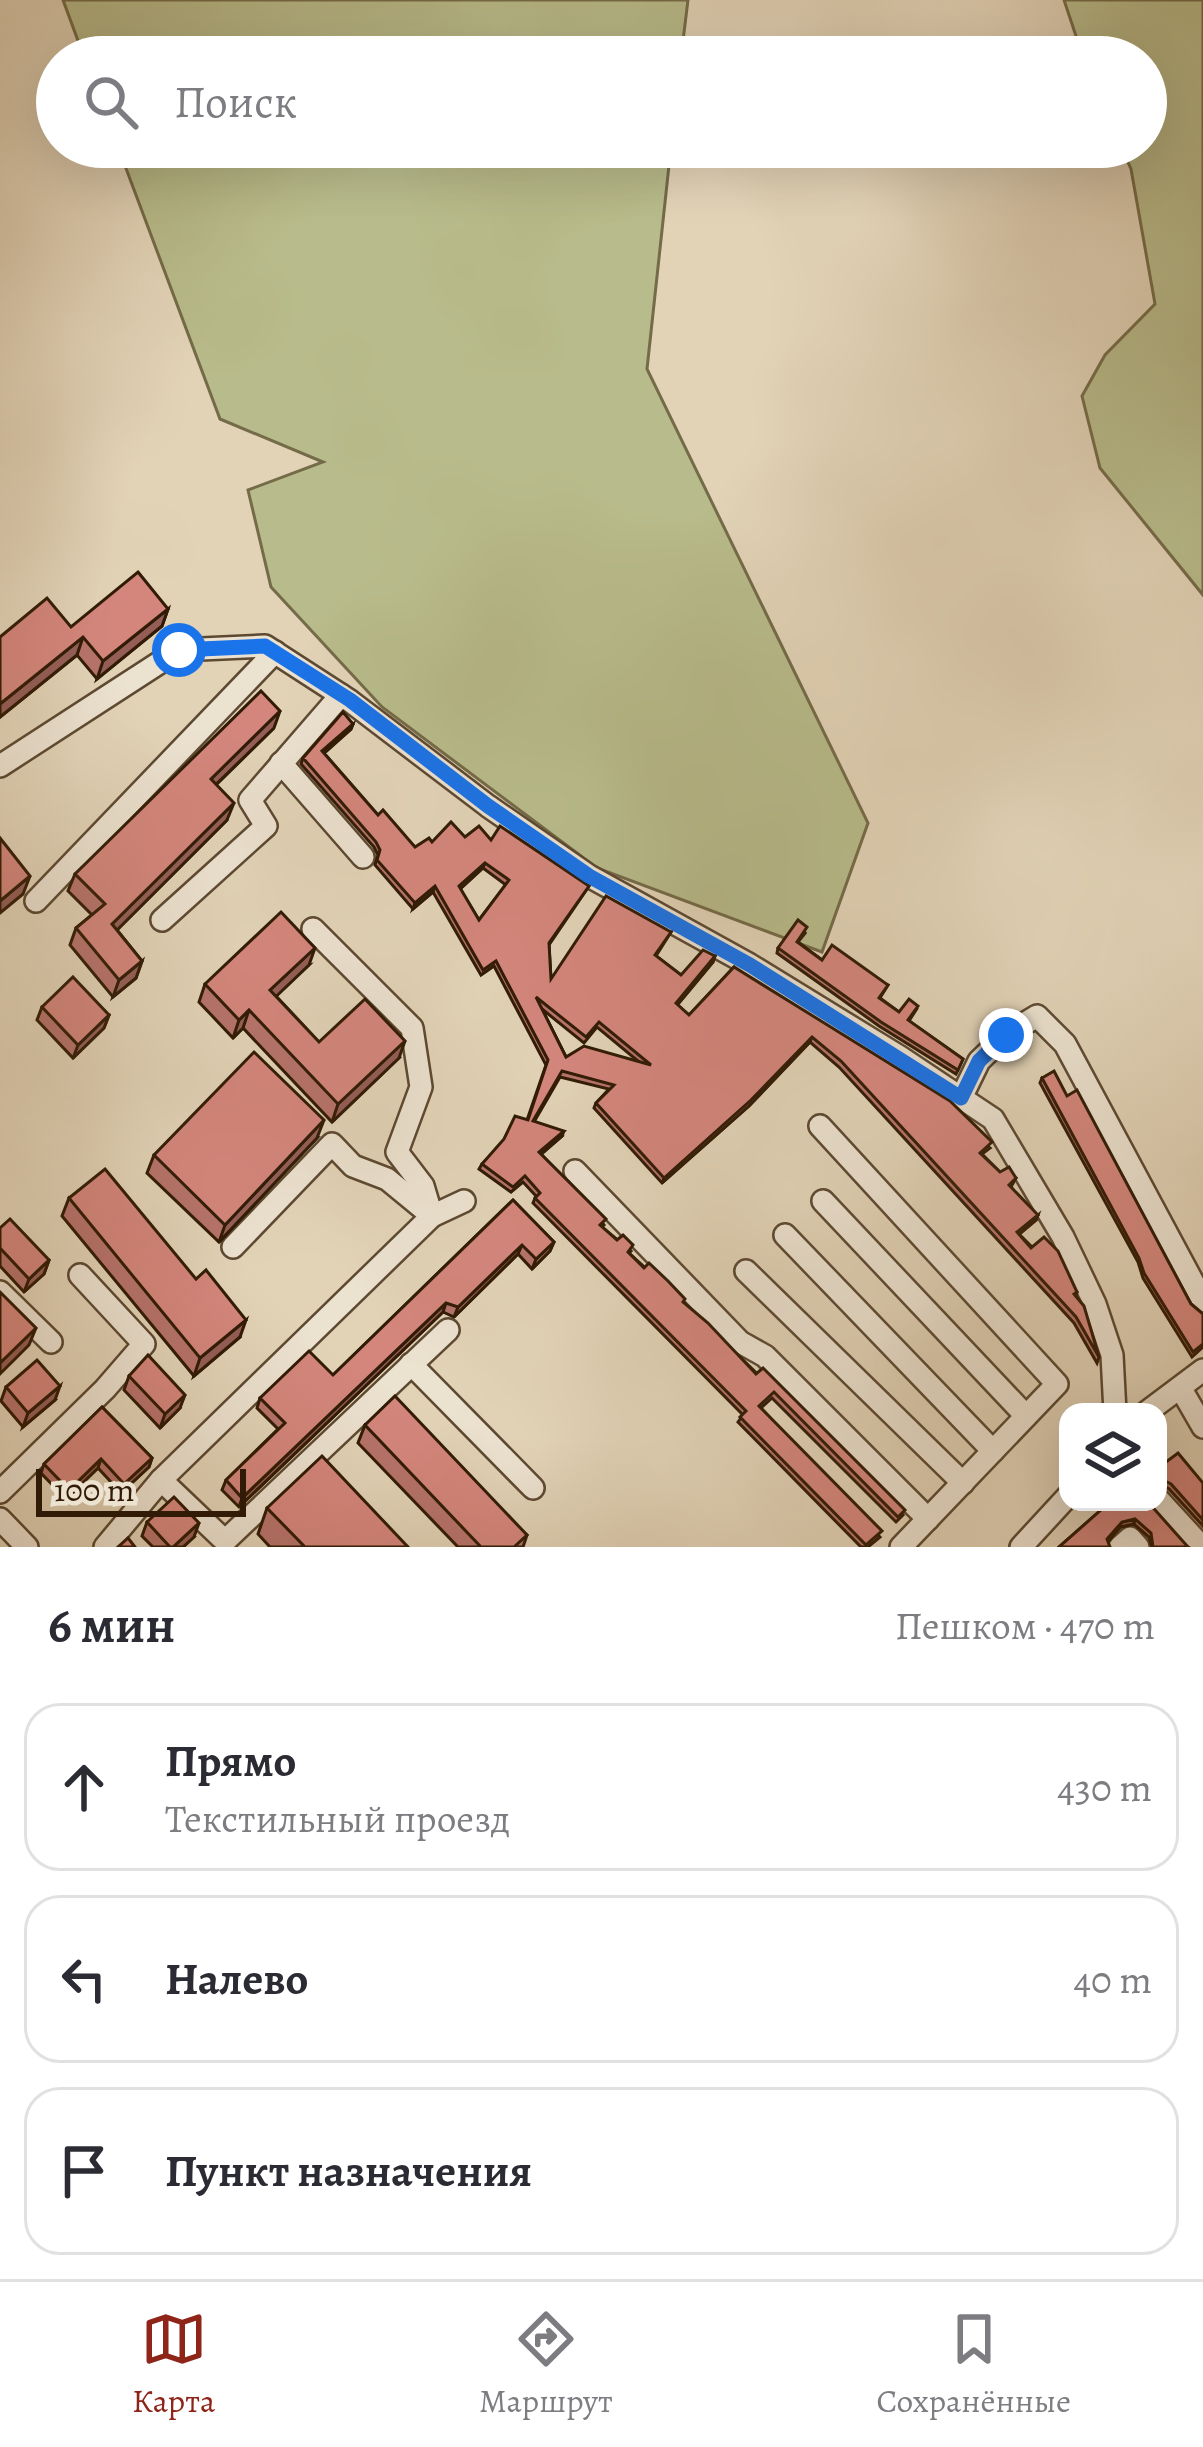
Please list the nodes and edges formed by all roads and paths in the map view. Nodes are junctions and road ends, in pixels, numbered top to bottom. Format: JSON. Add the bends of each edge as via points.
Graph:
{"nodes":[{"id":1,"x":274,"y":652,"type":"junction"},
{"id":2,"x":341,"y":695,"type":"junction"},
{"id":3,"x":281,"y":764,"type":"junction"},
{"id":4,"x":0,"y":766,"type":"edge"},
{"id":5,"x":363,"y":857,"type":"dead end"},
{"id":6,"x":36,"y":901,"type":"dead end"},
{"id":7,"x":162,"y":920,"type":"dead end"},
{"id":8,"x":313,"y":928,"type":"dead end"},
{"id":9,"x":961,"y":1098,"type":"junction"},
{"id":10,"x":820,"y":1126,"type":"dead end"},
{"id":11,"x":575,"y":1171,"type":"dead end"},
{"id":12,"x":464,"y":1201,"type":"dead end"},
{"id":13,"x":824,"y":1201,"type":"dead end"},
{"id":14,"x":433,"y":1216,"type":"junction"},
{"id":15,"x":785,"y":1235,"type":"dead end"},
{"id":16,"x":233,"y":1247,"type":"dead end"},
{"id":17,"x":746,"y":1271,"type":"dead end"},
{"id":18,"x":80,"y":1275,"type":"dead end"},
{"id":19,"x":0,"y":1292,"type":"edge"},
{"id":20,"x":1203,"y":1301,"type":"edge"},
{"id":21,"x":448,"y":1330,"type":"dead end"},
{"id":22,"x":51,"y":1342,"type":"dead end"},
{"id":23,"x":412,"y":1364,"type":"junction"},
{"id":24,"x":1203,"y":1370,"type":"edge"},
{"id":25,"x":1181,"y":1389,"type":"junction"},
{"id":26,"x":1115,"y":1403,"type":"edge"},
{"id":27,"x":1160,"y":1403,"type":"edge"},
{"id":28,"x":1026,"y":1416,"type":"junction"},
{"id":29,"x":1203,"y":1427,"type":"edge"},
{"id":30,"x":993,"y":1451,"type":"junction"},
{"id":31,"x":160,"y":1480,"type":"junction"},
{"id":32,"x":962,"y":1483,"type":"junction"},
{"id":33,"x":533,"y":1488,"type":"dead end"},
{"id":34,"x":0,"y":1492,"type":"edge"},
{"id":35,"x":1059,"y":1506,"type":"edge"},
{"id":36,"x":1167,"y":1509,"type":"edge"},
{"id":37,"x":0,"y":1519,"type":"edge"},
{"id":38,"x":928,"y":1519,"type":"junction"},
{"id":39,"x":27,"y":1547,"type":"edge"},
{"id":40,"x":105,"y":1547,"type":"edge"},
{"id":41,"x":902,"y":1547,"type":"edge"},
{"id":42,"x":1021,"y":1547,"type":"edge"},
{"id":43,"x":1120,"y":1547,"type":"edge"},
{"id":44,"x":1138,"y":1547,"type":"edge"},
{"id":45,"x":1202,"y":1547,"type":"edge"}],
"edges":[{"from":1,"to":2,"type":"street"},
{"from":1,"to":4,"type":"street","via":[[179,650]]},
{"from":1,"to":6,"type":"street"},
{"from":2,"to":3,"type":"street"},
{"from":2,"to":9,"type":"street","via":[[589,876],[750,965]]},
{"from":3,"to":5,"type":"street"},
{"from":3,"to":7,"type":"street","via":[[250,800],[266,826]]},
{"from":8,"to":14,"type":"street","via":[[412,1028],[422,1087],[397,1153],[423,1186]]},
{"from":9,"to":20,"type":"street","via":[[979,1061],[1037,1016],[1065,1044]]},
{"from":9,"to":26,"type":"street","via":[[993,1119],[1063,1237],[1112,1355]]},
{"from":10,"to":28,"type":"street","via":[[1057,1384]]},
{"from":11,"to":38,"type":"street"},
{"from":12,"to":14,"type":"street"},
{"from":13,"to":28,"type":"street"},
{"from":14,"to":16,"type":"street","via":[[332,1144]]},
{"from":14,"to":31,"type":"street"},
{"from":15,"to":30,"type":"street"},
{"from":17,"to":32,"type":"street"},
{"from":18,"to":34,"type":"street","via":[[144,1344]]},
{"from":19,"to":22,"type":"street"},
{"from":21,"to":23,"type":"street"},
{"from":23,"to":31,"type":"street","via":[[225,1541]]},
{"from":23,"to":33,"type":"street"},
{"from":24,"to":25,"type":"street"},
{"from":25,"to":27,"type":"street"},
{"from":25,"to":29,"type":"street"},
{"from":28,"to":30,"type":"street"},
{"from":30,"to":32,"type":"street"},
{"from":31,"to":40,"type":"street"},
{"from":32,"to":38,"type":"street"},
{"from":35,"to":42,"type":"street"},
{"from":36,"to":45,"type":"street"},
{"from":37,"to":39,"type":"street"},
{"from":38,"to":41,"type":"street"},
{"from":43,"to":44,"type":"street","via":[[1130,1538]]}]}
